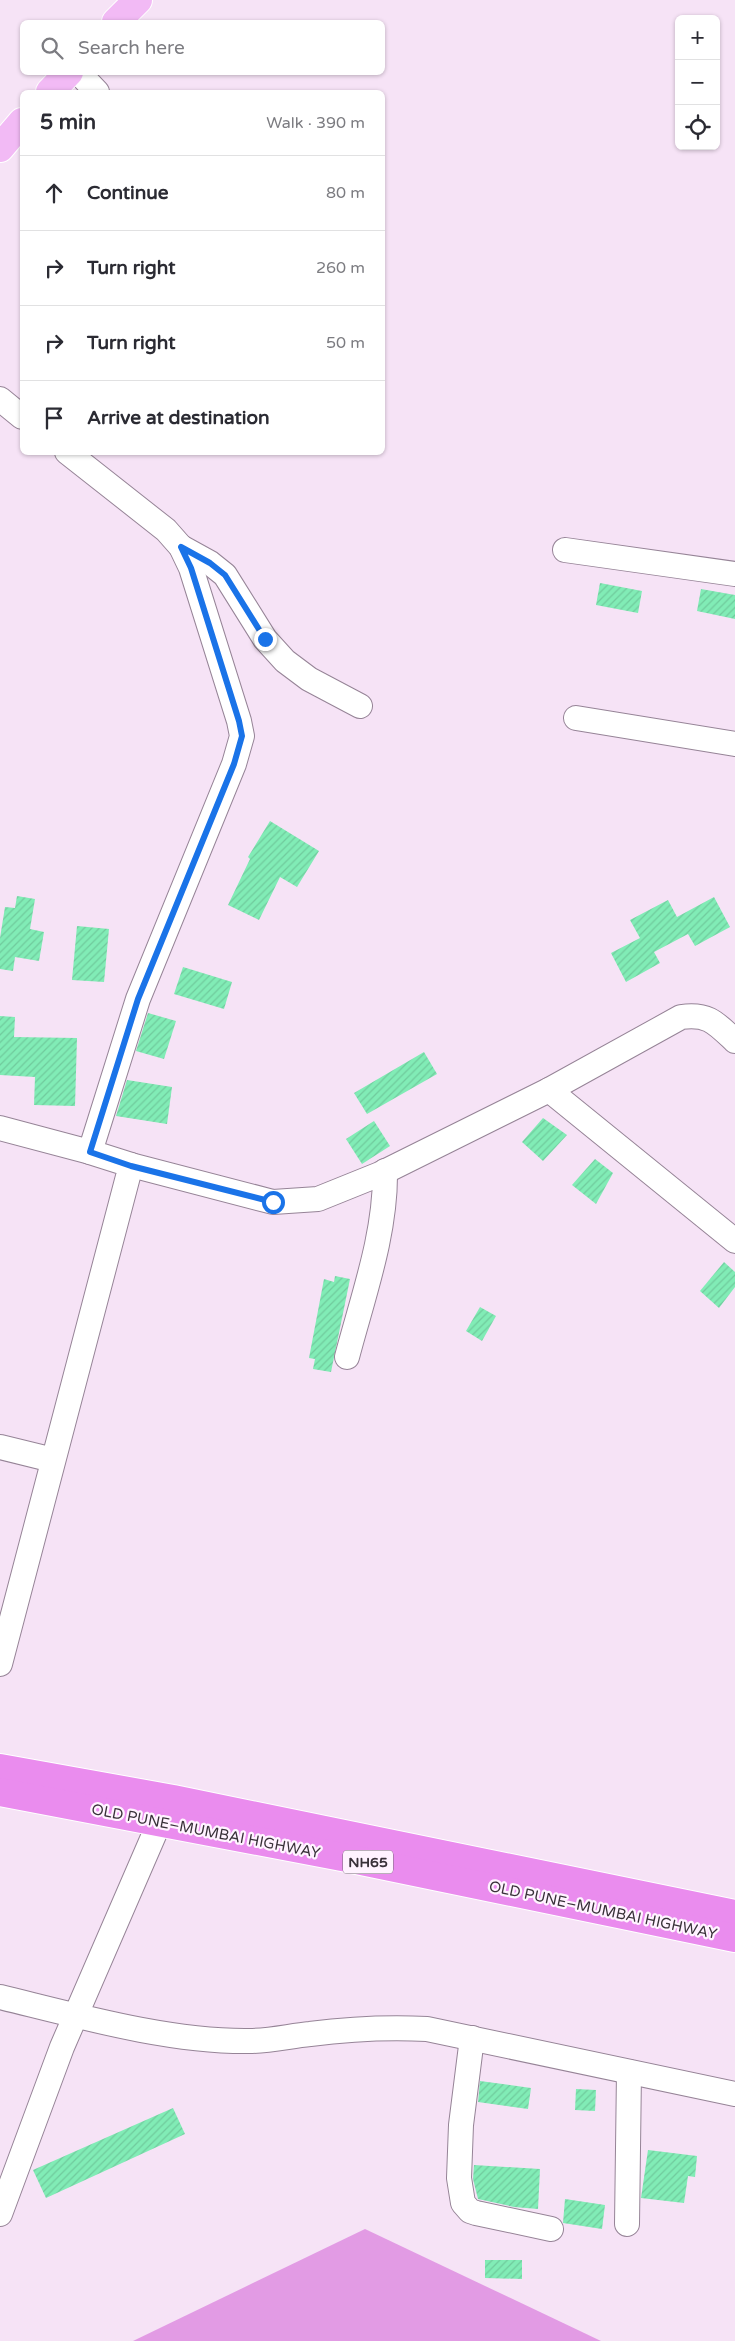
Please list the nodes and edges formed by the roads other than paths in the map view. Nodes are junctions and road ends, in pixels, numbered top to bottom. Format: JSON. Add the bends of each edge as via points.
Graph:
{"nodes":[{"id":1,"x":138,"y":0,"type":"edge"},
{"id":2,"x":118,"y":20,"type":"edge"},
{"id":3,"x":66,"y":75,"type":"edge"},
{"id":4,"x":81,"y":75,"type":"edge"},
{"id":5,"x":52,"y":90,"type":"edge"},
{"id":6,"x":95,"y":90,"type":"edge"},
{"id":7,"x":20,"y":124,"type":"edge"},
{"id":8,"x":0,"y":148,"type":"edge"},
{"id":9,"x":0,"y":399,"type":"edge"},
{"id":10,"x":20,"y":415,"type":"edge"},
{"id":11,"x":71,"y":455,"type":"edge"},
{"id":12,"x":181,"y":547,"type":"junction"},
{"id":13,"x":565,"y":550,"type":"dead end"},
{"id":14,"x":735,"y":574,"type":"edge"},
{"id":15,"x":360,"y":706,"type":"dead end"},
{"id":16,"x":576,"y":718,"type":"dead end"},
{"id":17,"x":735,"y":744,"type":"edge"},
{"id":18,"x":735,"y":1041,"type":"edge"},
{"id":19,"x":549,"y":1090,"type":"junction"},
{"id":20,"x":0,"y":1128,"type":"edge"},
{"id":21,"x":90,"y":1152,"type":"junction"},
{"id":22,"x":131,"y":1166,"type":"junction"},
{"id":23,"x":386,"y":1171,"type":"junction"},
{"id":24,"x":735,"y":1241,"type":"edge"},
{"id":25,"x":348,"y":1357,"type":"dead end"},
{"id":26,"x":0,"y":1447,"type":"edge"},
{"id":27,"x":53,"y":1460,"type":"junction"},
{"id":28,"x":0,"y":1664,"type":"edge"},
{"id":29,"x":0,"y":1768,"type":"edge"},
{"id":30,"x":0,"y":1792,"type":"edge"},
{"id":31,"x":160,"y":1822,"type":"junction"},
{"id":32,"x":735,"y":1914,"type":"edge"},
{"id":33,"x":735,"y":1938,"type":"edge"},
{"id":34,"x":0,"y":1997,"type":"edge"},
{"id":35,"x":76,"y":2016,"type":"junction"},
{"id":36,"x":472,"y":2038,"type":"junction"},
{"id":37,"x":629,"y":2072,"type":"junction"},
{"id":38,"x":735,"y":2094,"type":"edge"},
{"id":39,"x":0,"y":2214,"type":"edge"},
{"id":40,"x":627,"y":2224,"type":"dead end"},
{"id":41,"x":551,"y":2229,"type":"dead end"}],
"edges":[{"from":1,"to":2,"type":"main road"},
{"from":3,"to":5,"type":"main road"},
{"from":4,"to":6,"type":"lane"},
{"from":7,"to":8,"type":"main road"},
{"from":9,"to":10,"type":"lane"},
{"from":11,"to":12,"type":"lane","via":[[166,530]]},
{"from":12,"to":15,"type":"lane","via":[[225,575],[265,639],[285,660],[309,679]]},
{"from":12,"to":21,"type":"lane","via":[[191,568],[242,736],[234,764],[138,999]]},
{"from":13,"to":14,"type":"lane"},
{"from":16,"to":17,"type":"lane"},
{"from":18,"to":19,"type":"lane","via":[[707,1017],[696,1014],[681,1017]]},
{"from":19,"to":23,"type":"lane"},
{"from":19,"to":24,"type":"lane"},
{"from":20,"to":21,"type":"lane"},
{"from":21,"to":22,"type":"lane"},
{"from":22,"to":23,"type":"lane","via":[[273,1202],[318,1199]]},
{"from":22,"to":27,"type":"lane"},
{"from":23,"to":25,"type":"lane","via":[[386,1198],[380,1233]]},
{"from":26,"to":27,"type":"lane"},
{"from":27,"to":28,"type":"lane"},
{"from":29,"to":32,"type":"highway","name":"OLD PUNE–MUMBAI HIGHWAY","number":"NH65","via":[[202,1804]]},
{"from":30,"to":31,"type":"highway","name":"OLD PUNE–MUMBAI HIGHWAY","number":"NH65"},
{"from":31,"to":33,"type":"highway","name":"OLD PUNE–MUMBAI HIGHWAY","number":"NH65"},
{"from":31,"to":35,"type":"lane"},
{"from":34,"to":35,"type":"lane"},
{"from":35,"to":36,"type":"lane","via":[[202,2040],[252,2042],[392,2027],[427,2029]]},
{"from":35,"to":39,"type":"lane"},
{"from":36,"to":37,"type":"lane"},
{"from":36,"to":41,"type":"lane","via":[[461,2125],[459,2178],[463,2202],[476,2213]]},
{"from":37,"to":38,"type":"lane"},
{"from":37,"to":40,"type":"lane"}]}
